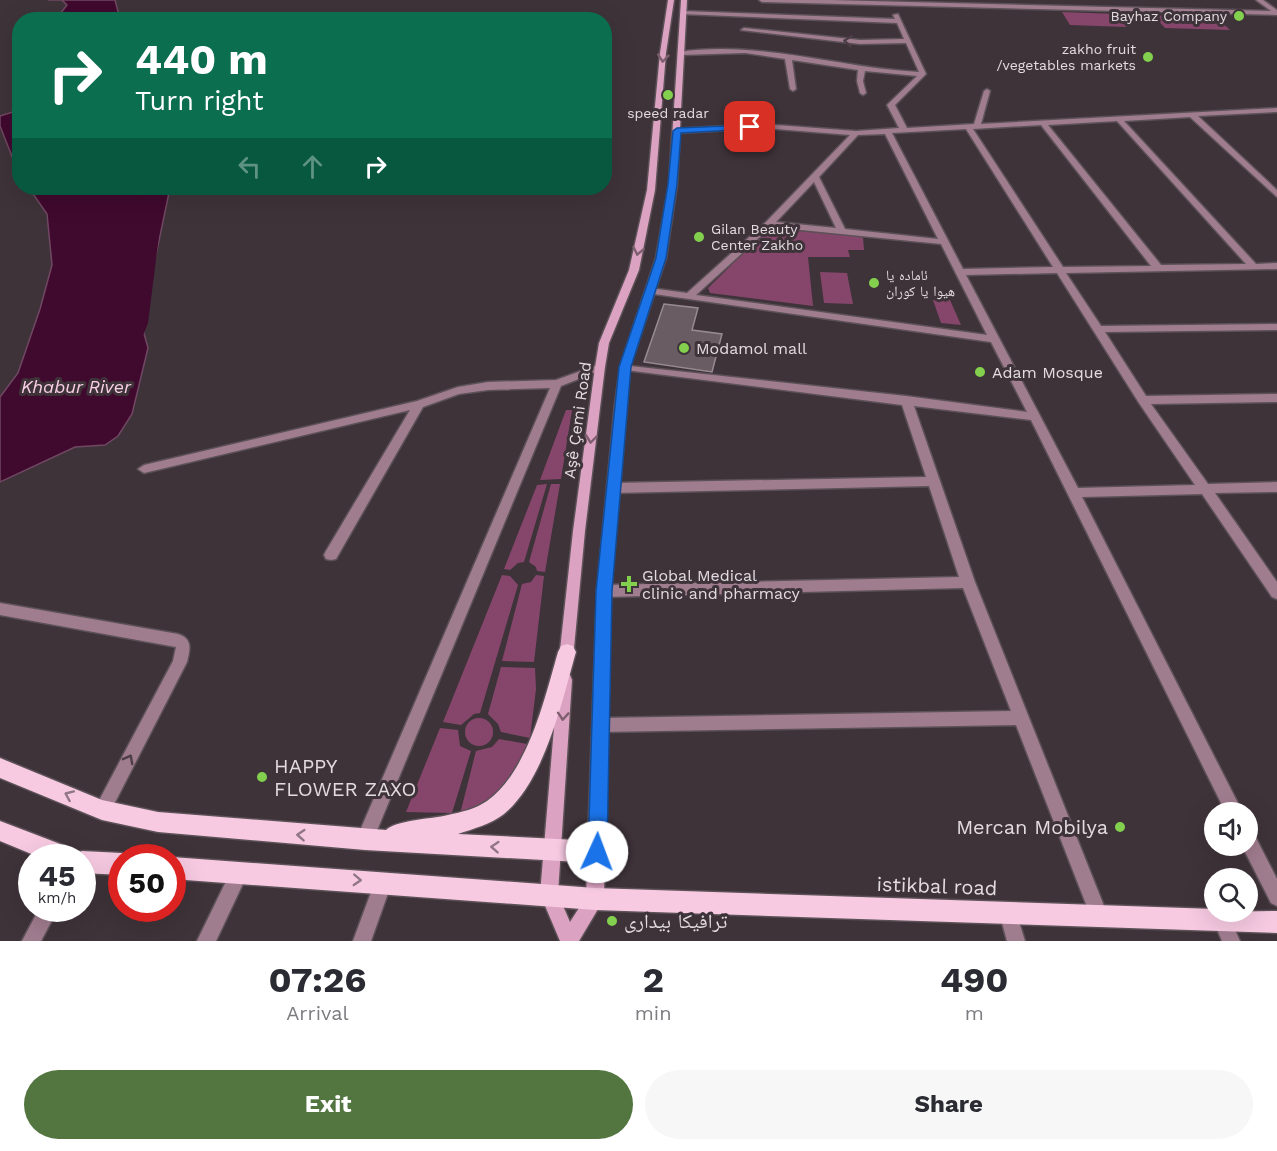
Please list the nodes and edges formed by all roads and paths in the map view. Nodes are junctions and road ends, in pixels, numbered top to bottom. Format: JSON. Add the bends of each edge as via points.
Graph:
{"nodes":[{"id":1,"x":670,"y":0,"type":"edge"},
{"id":2,"x":684,"y":0,"type":"edge"},
{"id":3,"x":762,"y":0,"type":"edge"},
{"id":4,"x":1016,"y":0,"type":"edge"},
{"id":5,"x":1073,"y":0,"type":"edge"},
{"id":6,"x":1259,"y":0,"type":"edge"},
{"id":7,"x":834,"y":1,"type":"edge"},
{"id":8,"x":891,"y":2,"type":"edge"},
{"id":9,"x":954,"y":2,"type":"edge"},
{"id":10,"x":1021,"y":6,"type":"junction"},
{"id":11,"x":1079,"y":8,"type":"junction"},
{"id":12,"x":683,"y":13,"type":"junction"},
{"id":13,"x":1277,"y":13,"type":"edge"},
{"id":14,"x":736,"y":16,"type":"junction"},
{"id":15,"x":899,"y":21,"type":"junction"},
{"id":16,"x":744,"y":30,"type":"junction"},
{"id":17,"x":906,"y":41,"type":"junction"},
{"id":18,"x":745,"y":45,"type":"junction"},
{"id":19,"x":681,"y":53,"type":"junction"},
{"id":20,"x":788,"y":58,"type":"junction"},
{"id":21,"x":862,"y":69,"type":"junction"},
{"id":22,"x":923,"y":74,"type":"junction"},
{"id":23,"x":793,"y":89,"type":"dead end"},
{"id":24,"x":987,"y":91,"type":"dead end"},
{"id":25,"x":863,"y":93,"type":"dead end"},
{"id":26,"x":1277,"y":110,"type":"edge"},
{"id":27,"x":1191,"y":114,"type":"junction"},
{"id":28,"x":1119,"y":119,"type":"junction"},
{"id":29,"x":1043,"y":123,"type":"junction"},
{"id":30,"x":972,"y":127,"type":"junction"},
{"id":31,"x":904,"y":130,"type":"junction"},
{"id":32,"x":677,"y":131,"type":"junction"},
{"id":33,"x":887,"y":131,"type":"junction"},
{"id":34,"x":856,"y":133,"type":"junction"},
{"id":35,"x":815,"y":177,"type":"junction"},
{"id":36,"x":1277,"y":195,"type":"edge"},
{"id":37,"x":769,"y":224,"type":"junction"},
{"id":38,"x":842,"y":231,"type":"junction"},
{"id":39,"x":945,"y":242,"type":"junction"},
{"id":40,"x":1277,"y":266,"type":"edge"},
{"id":41,"x":1254,"y":267,"type":"junction"},
{"id":42,"x":1159,"y":269,"type":"junction"},
{"id":43,"x":1058,"y":270,"type":"junction"},
{"id":44,"x":961,"y":272,"type":"junction"},
{"id":45,"x":650,"y":291,"type":"junction"},
{"id":46,"x":688,"y":297,"type":"junction"},
{"id":47,"x":1277,"y":327,"type":"edge"},
{"id":48,"x":1097,"y":329,"type":"junction"},
{"id":49,"x":995,"y":339,"type":"junction"},
{"id":50,"x":600,"y":367,"type":"junction"},
{"id":51,"x":625,"y":367,"type":"junction"},
{"id":52,"x":557,"y":384,"type":"junction"},
{"id":53,"x":1277,"y":398,"type":"edge"},
{"id":54,"x":906,"y":400,"type":"junction"},
{"id":55,"x":1143,"y":400,"type":"junction"},
{"id":56,"x":419,"y":404,"type":"junction"},
{"id":57,"x":1035,"y":417,"type":"junction"},
{"id":58,"x":144,"y":469,"type":"dead end"},
{"id":59,"x":933,"y":481,"type":"junction"},
{"id":60,"x":1277,"y":487,"type":"edge"},
{"id":61,"x":614,"y":488,"type":"junction"},
{"id":62,"x":1205,"y":489,"type":"junction"},
{"id":63,"x":1074,"y":493,"type":"junction"},
{"id":64,"x":330,"y":555,"type":"dead end"},
{"id":65,"x":968,"y":582,"type":"junction"},
{"id":66,"x":604,"y":591,"type":"junction"},
{"id":67,"x":1277,"y":593,"type":"edge"},
{"id":68,"x":3,"y":613,"type":"edge"},
{"id":69,"x":567,"y":652,"type":"junction"},
{"id":70,"x":1022,"y":718,"type":"junction"},
{"id":71,"x":601,"y":725,"type":"junction"},
{"id":72,"x":0,"y":768,"type":"edge"},
{"id":73,"x":1229,"y":802,"type":"edge"},
{"id":74,"x":102,"y":810,"type":"junction"},
{"id":75,"x":0,"y":831,"type":"edge"},
{"id":76,"x":365,"y":839,"type":"junction"},
{"id":77,"x":33,"y":844,"type":"edge"},
{"id":78,"x":554,"y":851,"type":"junction"},
{"id":79,"x":597,"y":852,"type":"junction"},
{"id":80,"x":1256,"y":856,"type":"edge"},
{"id":81,"x":186,"y":869,"type":"edge"},
{"id":82,"x":239,"y":873,"type":"junction"},
{"id":83,"x":383,"y":882,"type":"junction"},
{"id":84,"x":549,"y":894,"type":"junction"},
{"id":85,"x":1277,"y":897,"type":"edge"},
{"id":86,"x":595,"y":899,"type":"junction"},
{"id":87,"x":1008,"y":912,"type":"junction"},
{"id":88,"x":1099,"y":916,"type":"junction"},
{"id":89,"x":1204,"y":919,"type":"edge"},
{"id":90,"x":1258,"y":921,"type":"edge"},
{"id":91,"x":42,"y":922,"type":"edge"},
{"id":92,"x":1223,"y":922,"type":"edge"},
{"id":93,"x":1277,"y":922,"type":"edge"},
{"id":94,"x":31,"y":941,"type":"edge"},
{"id":95,"x":206,"y":941,"type":"edge"},
{"id":96,"x":362,"y":941,"type":"edge"},
{"id":97,"x":569,"y":941,"type":"edge"},
{"id":98,"x":1016,"y":941,"type":"edge"},
{"id":99,"x":1231,"y":941,"type":"edge"}],
"edges":[{"from":1,"to":50,"type":"main road","name":"Aşê Çemi Road","one_way":true,"via":[[651,190],[633,270],[604,344]]},
{"from":2,"to":12,"type":"main road"},
{"from":3,"to":7,"type":"street"},
{"from":4,"to":10,"type":"street"},
{"from":5,"to":11,"type":"street"},
{"from":6,"to":13,"type":"street"},
{"from":7,"to":8,"type":"street"},
{"from":8,"to":9,"type":"street"},
{"from":8,"to":15,"type":"street"},
{"from":9,"to":10,"type":"street"},
{"from":10,"to":11,"type":"street"},
{"from":11,"to":13,"type":"street"},
{"from":12,"to":14,"type":"street"},
{"from":12,"to":19,"type":"main road"},
{"from":14,"to":15,"type":"street"},
{"from":14,"to":16,"type":"street"},
{"from":15,"to":17,"type":"street"},
{"from":17,"to":16,"type":"street","one_way":true,"via":[[860,42]]},
{"from":16,"to":18,"type":"street"},
{"from":17,"to":22,"type":"street"},
{"from":18,"to":19,"type":"street"},
{"from":18,"to":20,"type":"street"},
{"from":19,"to":32,"type":"main road"},
{"from":20,"to":21,"type":"street"},
{"from":20,"to":23,"type":"street"},
{"from":21,"to":22,"type":"street"},
{"from":21,"to":25,"type":"street"},
{"from":22,"to":31,"type":"street","via":[[891,105]]},
{"from":24,"to":30,"type":"street"},
{"from":26,"to":27,"type":"street"},
{"from":27,"to":28,"type":"street"},
{"from":27,"to":36,"type":"street"},
{"from":28,"to":29,"type":"street"},
{"from":28,"to":41,"type":"street"},
{"from":29,"to":30,"type":"street"},
{"from":29,"to":42,"type":"street"},
{"from":30,"to":31,"type":"street"},
{"from":30,"to":43,"type":"street"},
{"from":31,"to":33,"type":"street"},
{"from":32,"to":34,"type":"street","via":[[763,126]]},
{"from":32,"to":45,"type":"main road","via":[[661,258]]},
{"from":33,"to":34,"type":"street"},
{"from":33,"to":39,"type":"street"},
{"from":34,"to":35,"type":"street"},
{"from":35,"to":37,"type":"street"},
{"from":35,"to":38,"type":"street"},
{"from":37,"to":38,"type":"street"},
{"from":37,"to":46,"type":"street"},
{"from":38,"to":39,"type":"street"},
{"from":39,"to":44,"type":"street"},
{"from":40,"to":41,"type":"street"},
{"from":41,"to":42,"type":"street"},
{"from":42,"to":43,"type":"street"},
{"from":43,"to":44,"type":"street"},
{"from":43,"to":48,"type":"street"},
{"from":44,"to":49,"type":"street"},
{"from":45,"to":46,"type":"street"},
{"from":45,"to":51,"type":"main road"},
{"from":46,"to":49,"type":"street"},
{"from":47,"to":48,"type":"street"},
{"from":48,"to":55,"type":"street"},
{"from":49,"to":57,"type":"street"},
{"from":50,"to":52,"type":"street"},
{"from":50,"to":69,"type":"main road","name":"Aşê Çemi Road","one_way":true},
{"from":51,"to":54,"type":"street"},
{"from":51,"to":61,"type":"main road"},
{"from":52,"to":56,"type":"street","via":[[488,386]]},
{"from":52,"to":76,"type":"street"},
{"from":53,"to":55,"type":"street"},
{"from":54,"to":57,"type":"street"},
{"from":54,"to":59,"type":"street"},
{"from":55,"to":62,"type":"street"},
{"from":56,"to":58,"type":"street"},
{"from":56,"to":64,"type":"street"},
{"from":57,"to":63,"type":"street"},
{"from":59,"to":61,"type":"street"},
{"from":59,"to":65,"type":"street"},
{"from":60,"to":62,"type":"street"},
{"from":61,"to":66,"type":"main road"},
{"from":62,"to":63,"type":"street"},
{"from":62,"to":67,"type":"street"},
{"from":63,"to":73,"type":"street"},
{"from":65,"to":66,"type":"street"},
{"from":65,"to":70,"type":"street"},
{"from":66,"to":71,"type":"main road"},
{"from":74,"to":68,"type":"street","one_way":true,"via":[[180,662],[184,645],[178,640]]},
{"from":69,"to":76,"type":"main road","via":[[535,749],[518,781],[497,807],[434,828]]},
{"from":69,"to":78,"type":"main road","name":"Aşê Çemi Road","one_way":true},
{"from":70,"to":71,"type":"street"},
{"from":70,"to":88,"type":"street"},
{"from":71,"to":79,"type":"main road"},
{"from":74,"to":72,"type":"main road","one_way":true},
{"from":76,"to":74,"type":"main road","one_way":true,"via":[[158,822]]},
{"from":75,"to":77,"type":"main road"},
{"from":78,"to":76,"type":"main road","one_way":true},
{"from":78,"to":79,"type":"main road"},
{"from":78,"to":84,"type":"main road","name":"Aşê Çemi Road"},
{"from":79,"to":86,"type":"main road"},
{"from":80,"to":85,"type":"street"},
{"from":81,"to":82,"type":"main road","name":"istikbal road"},
{"from":82,"to":83,"type":"main road","name":"istikbal road","one_way":true},
{"from":82,"to":95,"type":"street"},
{"from":83,"to":84,"type":"main road","name":"istikbal road"},
{"from":83,"to":96,"type":"street"},
{"from":84,"to":86,"type":"main road","name":"istikbal road"},
{"from":84,"to":97,"type":"main road"},
{"from":86,"to":87,"type":"main road","name":"istikbal road"},
{"from":86,"to":97,"type":"main road"},
{"from":87,"to":88,"type":"main road","name":"istikbal road"},
{"from":87,"to":98,"type":"street"},
{"from":88,"to":89,"type":"main road","name":"istikbal road"},
{"from":90,"to":93,"type":"main road","name":"istikbal road"},
{"from":91,"to":94,"type":"street"},
{"from":92,"to":99,"type":"street"}]}
